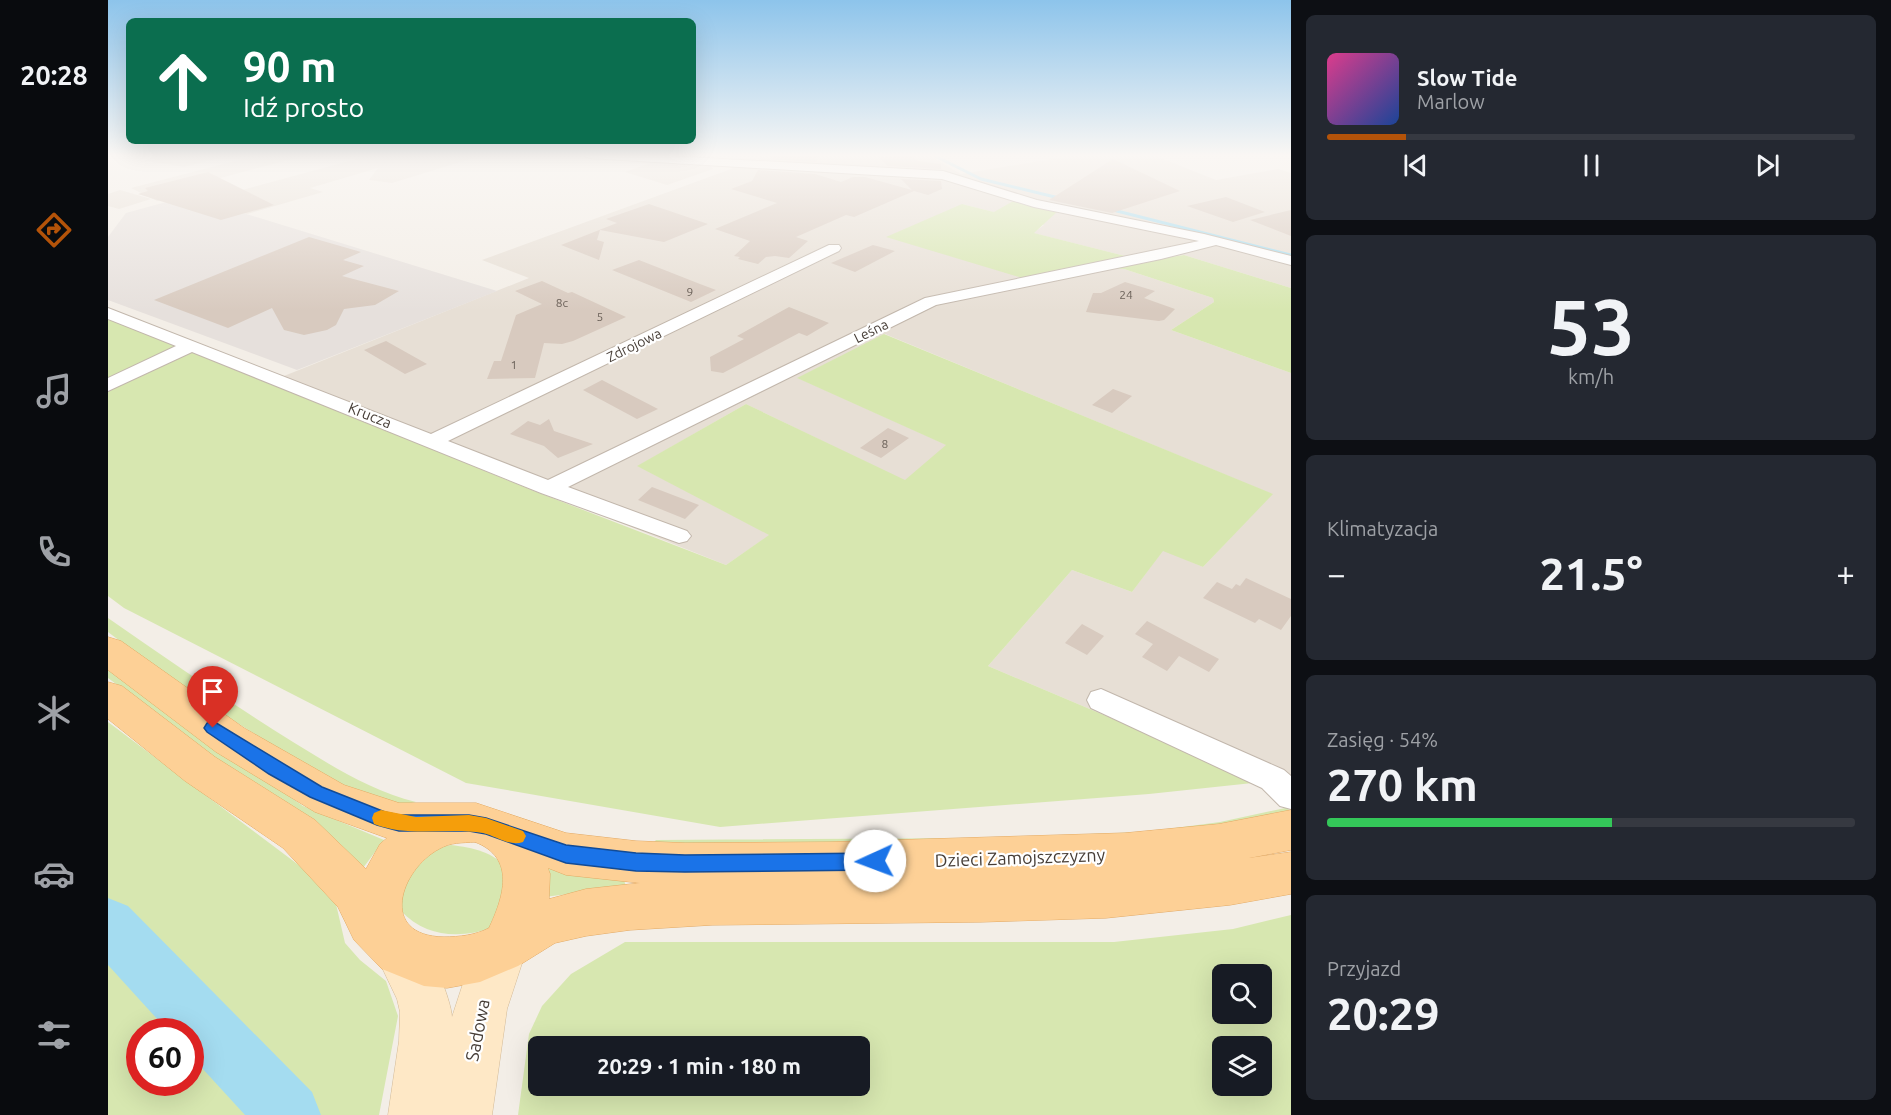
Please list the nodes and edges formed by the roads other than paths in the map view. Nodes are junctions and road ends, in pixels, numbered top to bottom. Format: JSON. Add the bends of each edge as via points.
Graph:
{"nodes":[{"id":1,"x":1056,"y":207,"type":"edge"},
{"id":2,"x":1216,"y":241,"type":"junction"},
{"id":3,"x":834,"y":248,"type":"dead end"},
{"id":4,"x":1291,"y":261,"type":"edge"},
{"id":5,"x":108,"y":313,"type":"edge"},
{"id":6,"x":190,"y":346,"type":"junction"},
{"id":7,"x":108,"y":385,"type":"edge"},
{"id":8,"x":432,"y":441,"type":"junction"},
{"id":9,"x":549,"y":488,"type":"junction"},
{"id":10,"x":679,"y":536,"type":"dead end"},
{"id":11,"x":108,"y":651,"type":"edge"},
{"id":12,"x":108,"y":697,"type":"edge"},
{"id":13,"x":1101,"y":700,"type":"dead end"},
{"id":14,"x":1291,"y":796,"type":"edge"},
{"id":15,"x":452,"y":823,"type":"junction"},
{"id":16,"x":500,"y":830,"type":"junction"},
{"id":17,"x":1291,"y":830,"type":"edge"},
{"id":18,"x":1291,"y":873,"type":"edge"},
{"id":19,"x":391,"y":944,"type":"junction"},
{"id":20,"x":505,"y":946,"type":"junction"},
{"id":21,"x":416,"y":1115,"type":"edge"},
{"id":22,"x":464,"y":1115,"type":"edge"}],
"edges":[{"from":1,"to":2,"type":"street"},
{"from":2,"to":4,"type":"street"},
{"from":2,"to":9,"type":"street","name":"Leśna","via":[[931,301]]},
{"from":3,"to":8,"type":"street","name":"Zdrojowa"},
{"from":5,"to":6,"type":"street","name":"Krucza"},
{"from":6,"to":7,"type":"street"},
{"from":6,"to":8,"type":"street","name":"Krucza"},
{"from":8,"to":9,"type":"street","name":"Krucza"},
{"from":9,"to":10,"type":"street","name":"Krucza"},
{"from":11,"to":15,"type":"main road","via":[[230,740],[330,799],[399,823]]},
{"from":12,"to":19,"type":"main road","via":[[200,769],[299,834],[355,891],[371,923]]},
{"from":13,"to":14,"type":"street","via":[[1274,779]]},
{"from":15,"to":16,"type":"main road"},
{"from":15,"to":19,"type":"main road","via":[[424,834],[388,872],[379,904]]},
{"from":16,"to":17,"type":"main road","name":"Dzieci Zamojszczyzny","via":[[566,854],[685,864],[1125,854],[1219,844]]},
{"from":16,"to":20,"type":"main road","via":[[523,854],[529,889],[518,927]]},
{"from":18,"to":20,"type":"main road","via":[[1114,896],[635,907],[564,917]]},
{"from":19,"to":20,"type":"main road","via":[[417,959],[437,962],[481,957]]},
{"from":19,"to":21,"type":"main road","via":[[415,979],[425,1009],[426,1038]]},
{"from":20,"to":22,"type":"main road","name":"Sadowa","via":[[487,982],[480,1008]]}]}
